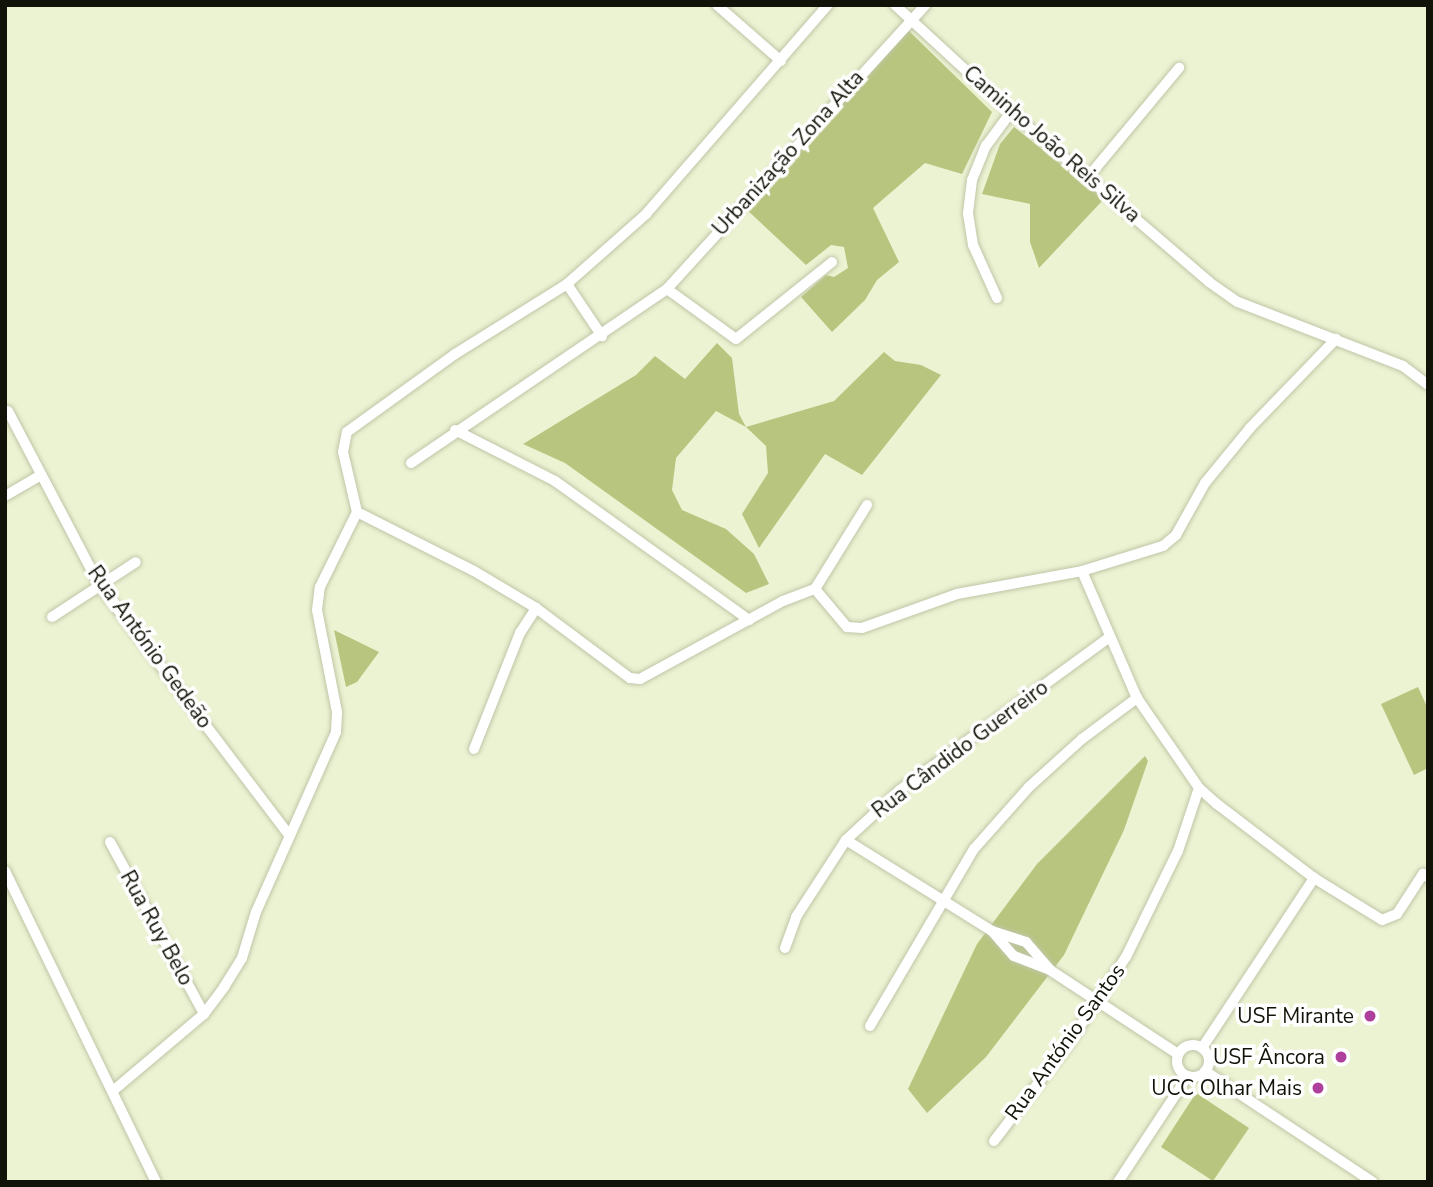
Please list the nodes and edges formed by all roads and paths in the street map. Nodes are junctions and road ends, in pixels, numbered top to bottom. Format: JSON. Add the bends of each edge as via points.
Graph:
{"nodes":[{"id":1,"x":717,"y":5,"type":"edge"},
{"id":2,"x":828,"y":5,"type":"edge"},
{"id":3,"x":895,"y":5,"type":"edge"},
{"id":4,"x":925,"y":5,"type":"edge"},
{"id":5,"x":909,"y":18,"type":"junction"},
{"id":6,"x":781,"y":61,"type":"junction"},
{"id":7,"x":1179,"y":68,"type":"dead end"},
{"id":8,"x":1011,"y":112,"type":"junction"},
{"id":9,"x":1089,"y":176,"type":"junction"},
{"id":10,"x":832,"y":262,"type":"dead end"},
{"id":11,"x":567,"y":284,"type":"junction"},
{"id":12,"x":667,"y":289,"type":"junction"},
{"id":13,"x":997,"y":298,"type":"dead end"},
{"id":14,"x":602,"y":336,"type":"junction"},
{"id":15,"x":1336,"y":339,"type":"junction"},
{"id":16,"x":1428,"y":385,"type":"edge"},
{"id":17,"x":8,"y":411,"type":"dead end"},
{"id":18,"x":455,"y":430,"type":"junction"},
{"id":19,"x":411,"y":463,"type":"dead end"},
{"id":20,"x":41,"y":475,"type":"junction"},
{"id":21,"x":5,"y":496,"type":"edge"},
{"id":22,"x":867,"y":505,"type":"dead end"},
{"id":23,"x":357,"y":512,"type":"junction"},
{"id":24,"x":136,"y":562,"type":"dead end"},
{"id":25,"x":1082,"y":571,"type":"junction"},
{"id":26,"x":100,"y":586,"type":"junction"},
{"id":27,"x":815,"y":589,"type":"junction"},
{"id":28,"x":536,"y":608,"type":"junction"},
{"id":29,"x":52,"y":617,"type":"dead end"},
{"id":30,"x":750,"y":620,"type":"junction"},
{"id":31,"x":1110,"y":637,"type":"junction"},
{"id":32,"x":1137,"y":698,"type":"junction"},
{"id":33,"x":474,"y":749,"type":"dead end"},
{"id":34,"x":1199,"y":788,"type":"junction"},
{"id":35,"x":289,"y":835,"type":"junction"},
{"id":36,"x":846,"y":840,"type":"junction"},
{"id":37,"x":110,"y":842,"type":"dead end"},
{"id":38,"x":5,"y":871,"type":"edge"},
{"id":39,"x":1428,"y":877,"type":"edge"},
{"id":40,"x":1314,"y":878,"type":"junction"},
{"id":41,"x":942,"y":898,"type":"junction"},
{"id":42,"x":992,"y":931,"type":"junction"},
{"id":43,"x":785,"y":947,"type":"dead end"},
{"id":44,"x":1050,"y":970,"type":"junction"},
{"id":45,"x":1098,"y":1002,"type":"junction"},
{"id":46,"x":204,"y":1014,"type":"junction"},
{"id":47,"x":870,"y":1026,"type":"dead end"},
{"id":48,"x":1202,"y":1048,"type":"junction"},
{"id":49,"x":1178,"y":1054,"type":"junction"},
{"id":50,"x":1205,"y":1071,"type":"junction"},
{"id":51,"x":1188,"y":1076,"type":"junction"},
{"id":52,"x":114,"y":1090,"type":"junction"},
{"id":53,"x":994,"y":1141,"type":"dead end"},
{"id":54,"x":156,"y":1182,"type":"edge"},
{"id":55,"x":1118,"y":1182,"type":"edge"},
{"id":56,"x":1373,"y":1182,"type":"edge"}],
"edges":[{"from":1,"to":6,"type":"street"},
{"from":2,"to":6,"type":"street"},
{"from":3,"to":5,"type":"street","name":"Caminho João Reis Silva"},
{"from":4,"to":5,"type":"street","name":"Urbanização Zona Alta"},
{"from":5,"to":8,"type":"street","name":"Caminho João Reis Silva"},
{"from":5,"to":12,"type":"street","name":"Urbanização Zona Alta"},
{"from":6,"to":11,"type":"street","via":[[646,214]]},
{"from":7,"to":9,"type":"street"},
{"from":8,"to":9,"type":"street","name":"Caminho João Reis Silva"},
{"from":8,"to":13,"type":"street","via":[[992,136],[977,169],[968,213],[973,245]]},
{"from":9,"to":15,"type":"street","name":"Caminho João Reis Silva","via":[[1238,302]]},
{"from":10,"to":12,"type":"street","via":[[736,339]]},
{"from":11,"to":14,"type":"street"},
{"from":11,"to":23,"type":"street","via":[[444,362],[347,432],[343,452]]},
{"from":12,"to":14,"type":"street","name":"Urbanização Zona Alta"},
{"from":14,"to":18,"type":"street","name":"Urbanização Zona Alta"},
{"from":15,"to":16,"type":"street","name":"Caminho João Reis Silva","via":[[1403,366]]},
{"from":15,"to":25,"type":"street","via":[[1250,428],[1205,483],[1176,535],[1149,551]]},
{"from":17,"to":20,"type":"street","name":"Rua António Gedeão"},
{"from":18,"to":19,"type":"street","name":"Urbanização Zona Alta"},
{"from":18,"to":30,"type":"street","via":[[555,481]]},
{"from":20,"to":21,"type":"street"},
{"from":20,"to":26,"type":"street","name":"Rua António Gedeão"},
{"from":22,"to":27,"type":"street"},
{"from":23,"to":28,"type":"street"},
{"from":23,"to":35,"type":"street","via":[[320,587],[317,610],[337,712],[336,732]]},
{"from":24,"to":26,"type":"street"},
{"from":25,"to":27,"type":"street","via":[[957,594],[862,628],[847,627]]},
{"from":25,"to":31,"type":"street"},
{"from":26,"to":29,"type":"street"},
{"from":26,"to":35,"type":"street","name":"Rua António Gedeão"},
{"from":27,"to":30,"type":"street"},
{"from":28,"to":30,"type":"street","via":[[620,674],[639,679]]},
{"from":28,"to":33,"type":"street","via":[[520,633]]},
{"from":31,"to":32,"type":"street"},
{"from":31,"to":36,"type":"street","name":"Rua Cândido Guerreiro","via":[[900,790]]},
{"from":32,"to":34,"type":"street"},
{"from":32,"to":41,"type":"street","via":[[1082,738],[1029,787],[974,849]]},
{"from":34,"to":40,"type":"street"},
{"from":34,"to":45,"type":"street","name":"Rua António Santos","via":[[1154,902]]},
{"from":35,"to":46,"type":"street","via":[[242,958]]},
{"from":36,"to":41,"type":"street"},
{"from":36,"to":43,"type":"street","name":"Rua Cândido Guerreiro","via":[[796,917]]},
{"from":37,"to":46,"type":"street","name":"Rua Ruy Belo"},
{"from":38,"to":52,"type":"street"},
{"from":39,"to":40,"type":"street","via":[[1423,874],[1396,914],[1382,920]]},
{"from":40,"to":48,"type":"street"},
{"from":41,"to":42,"type":"street"},
{"from":41,"to":47,"type":"street"},
{"from":42,"to":44,"type":"street","via":[[1014,956]]},
{"from":42,"to":44,"type":"street","via":[[1026,942]]},
{"from":44,"to":45,"type":"street"},
{"from":45,"to":49,"type":"street"},
{"from":45,"to":53,"type":"street","name":"Rua António Santos"},
{"from":46,"to":52,"type":"street"},
{"from":48,"to":49,"type":"street","via":[[1186,1046]]},
{"from":48,"to":50,"type":"street","via":[[1208,1057]]},
{"from":49,"to":51,"type":"street","via":[[1179,1070]]},
{"from":50,"to":51,"type":"street"},
{"from":50,"to":56,"type":"street"},
{"from":51,"to":55,"type":"street"},
{"from":52,"to":54,"type":"street"}]}
